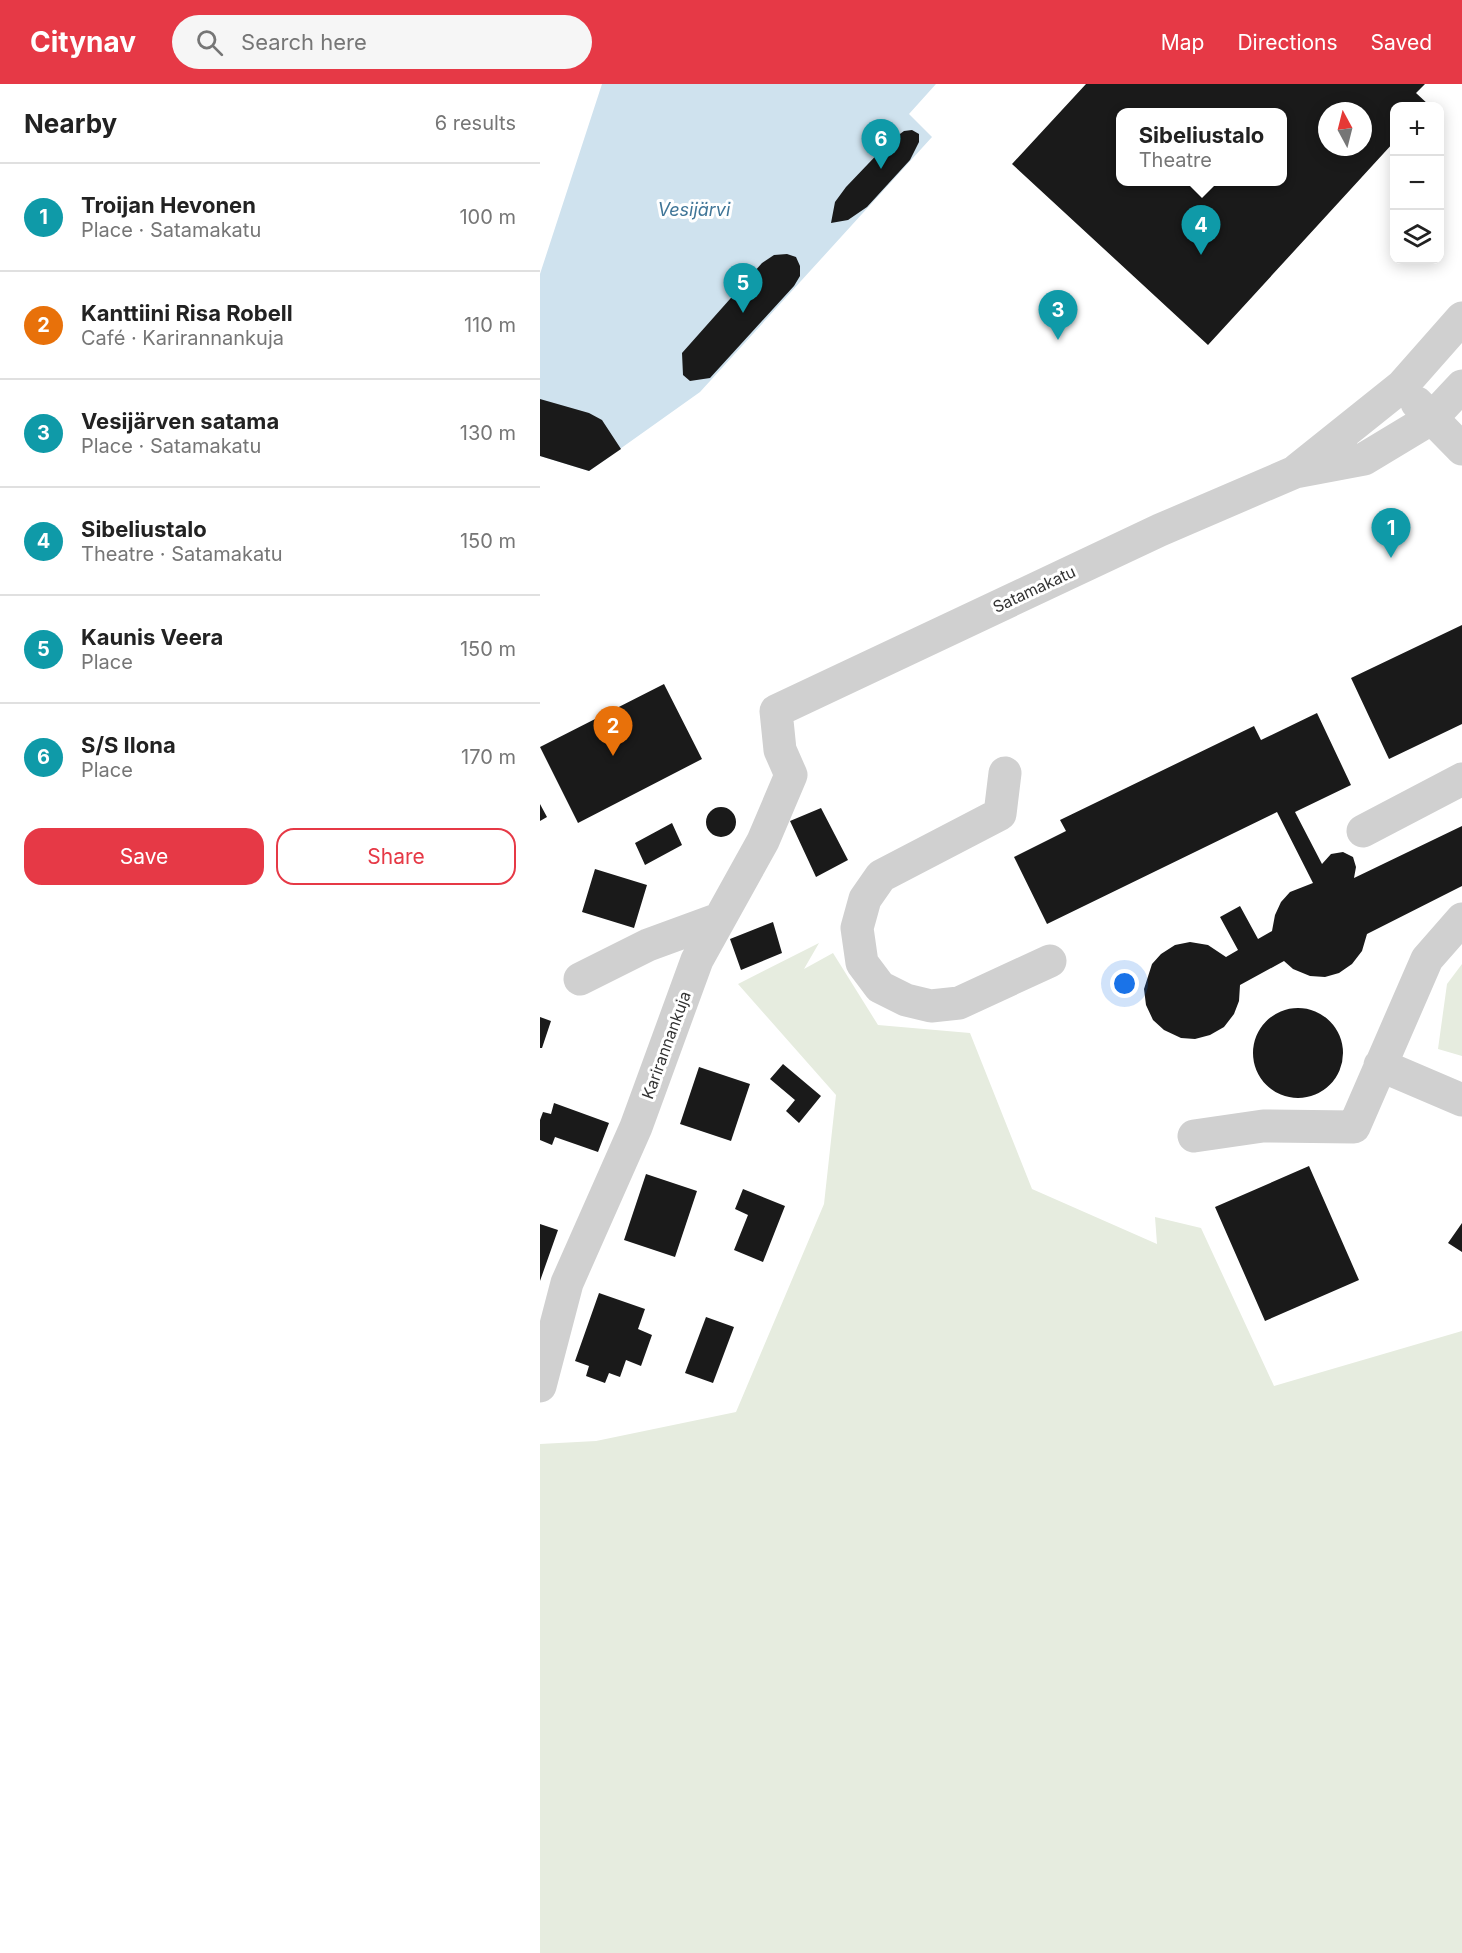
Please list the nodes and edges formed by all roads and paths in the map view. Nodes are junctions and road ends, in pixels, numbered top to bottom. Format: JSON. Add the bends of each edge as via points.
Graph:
{"nodes":[{"id":1,"x":1462,"y":318,"type":"edge"},
{"id":2,"x":1402,"y":386,"type":"junction"},
{"id":3,"x":1462,"y":386,"type":"edge"},
{"id":4,"x":1432,"y":418,"type":"junction"},
{"id":5,"x":1462,"y":449,"type":"edge"},
{"id":6,"x":1295,"y":472,"type":"junction"},
{"id":7,"x":776,"y":711,"type":"joint"},
{"id":8,"x":1005,"y":773,"type":"dead end"},
{"id":9,"x":1462,"y":779,"type":"edge"},
{"id":10,"x":1363,"y":831,"type":"dead end"},
{"id":11,"x":719,"y":919,"type":"junction"},
{"id":12,"x":1462,"y":919,"type":"edge"},
{"id":13,"x":1050,"y":961,"type":"dead end"},
{"id":14,"x":580,"y":979,"type":"dead end"},
{"id":15,"x":1380,"y":1065,"type":"junction"},
{"id":16,"x":1462,"y":1100,"type":"edge"},
{"id":17,"x":1194,"y":1136,"type":"dead end"},
{"id":18,"x":541,"y":1379,"type":"edge"}],
"edges":[{"from":1,"to":2,"type":"street","name":"Satamakatu"},
{"from":2,"to":4,"type":"street"},
{"from":2,"to":6,"type":"street","name":"Satamakatu"},
{"from":3,"to":4,"type":"street","name":"Satamakatu"},
{"from":4,"to":5,"type":"street"},
{"from":4,"to":6,"type":"street","name":"Satamakatu","via":[[1364,459]]},
{"from":6,"to":7,"type":"street","name":"Satamakatu","via":[[1160,530]]},
{"from":7,"to":11,"type":"street","name":"Karirannankuja","via":[[780,750],[791,775],[763,841]]},
{"from":8,"to":13,"type":"street","via":[[1000,814],[880,876],[866,899],[857,928],[862,963],[880,987],[906,1000],[931,1006],[959,1003]]},
{"from":9,"to":10,"type":"street"},
{"from":11,"to":14,"type":"street","via":[[648,945]]},
{"from":11,"to":18,"type":"street","name":"Karirannankuja","via":[[697,960],[636,1127],[567,1283]]},
{"from":12,"to":15,"type":"street","via":[[1426,959]]},
{"from":15,"to":16,"type":"street"},
{"from":15,"to":17,"type":"street","via":[[1354,1127],[1263,1126]]}]}
